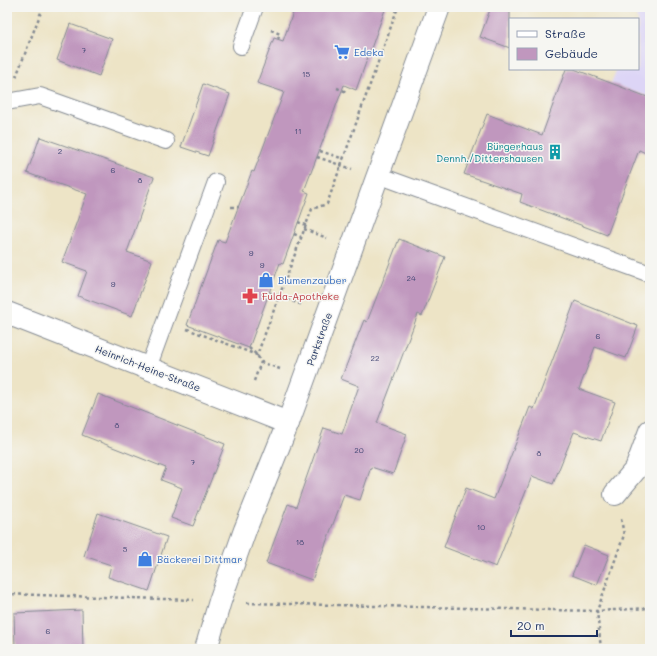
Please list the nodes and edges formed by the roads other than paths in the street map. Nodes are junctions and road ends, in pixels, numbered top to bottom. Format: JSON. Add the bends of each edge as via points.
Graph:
{"nodes":[{"id":1,"x":255,"y":7,"type":"edge"},
{"id":2,"x":439,"y":7,"type":"edge"},
{"id":3,"x":241,"y":46,"type":"dead end"},
{"id":4,"x":7,"y":102,"type":"edge"},
{"id":5,"x":166,"y":141,"type":"dead end"},
{"id":6,"x":378,"y":175,"type":"junction"},
{"id":7,"x":216,"y":182,"type":"dead end"},
{"id":8,"x":650,"y":274,"type":"edge"},
{"id":9,"x":7,"y":313,"type":"edge"},
{"id":10,"x":148,"y":368,"type":"junction"},
{"id":11,"x":288,"y":423,"type":"junction"},
{"id":12,"x":650,"y":431,"type":"edge"},
{"id":13,"x":615,"y":494,"type":"road end"},
{"id":14,"x":206,"y":649,"type":"edge"}],
"edges":[{"from":1,"to":3,"type":"lane"},
{"from":2,"to":6,"type":"street","name":"Parkstraße"},
{"from":4,"to":5,"type":"lane","via":[[40,96]]},
{"from":6,"to":8,"type":"lane"},
{"from":6,"to":11,"type":"street","name":"Parkstraße"},
{"from":7,"to":10,"type":"lane"},
{"from":9,"to":10,"type":"street","name":"Heinrich-Heine-Straße"},
{"from":10,"to":11,"type":"street","name":"Heinrich-Heine-Straße"},
{"from":11,"to":14,"type":"street","name":"Parkstraße","via":[[245,530]]},
{"from":12,"to":13,"type":"street","via":[[636,470]]}]}
